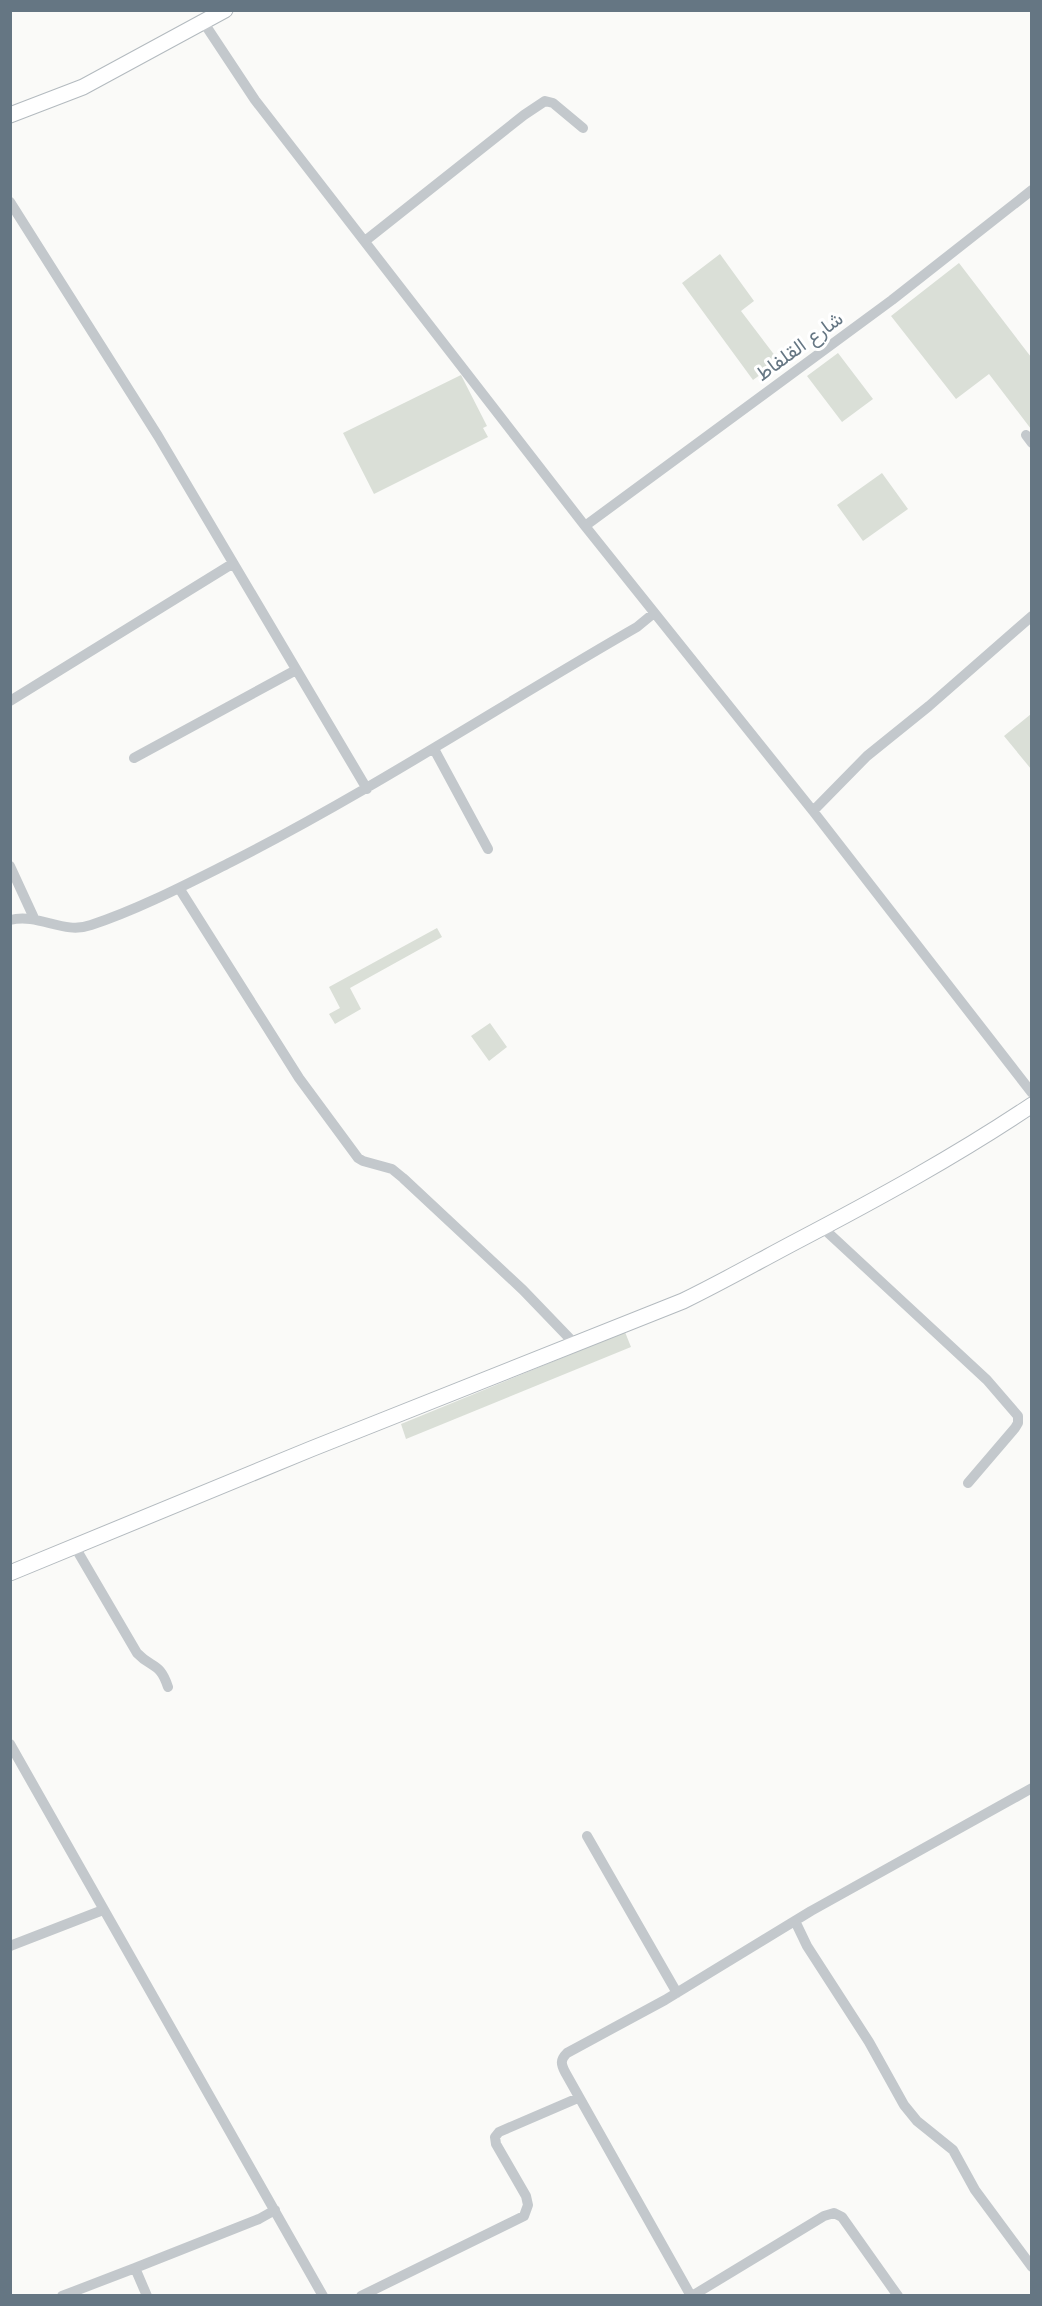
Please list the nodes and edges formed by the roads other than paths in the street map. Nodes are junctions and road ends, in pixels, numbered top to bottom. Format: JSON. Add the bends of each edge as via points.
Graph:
{"nodes":[{"id":1,"x":225,"y":10,"type":"edge"},
{"id":2,"x":204,"y":23,"type":"junction"},
{"id":3,"x":10,"y":115,"type":"edge"},
{"id":4,"x":583,"y":128,"type":"dead end"},
{"id":5,"x":1032,"y":190,"type":"edge"},
{"id":6,"x":10,"y":202,"type":"edge"},
{"id":7,"x":364,"y":241,"type":"junction"},
{"id":8,"x":585,"y":526,"type":"junction"},
{"id":9,"x":232,"y":564,"type":"junction"},
{"id":10,"x":654,"y":613,"type":"junction"},
{"id":11,"x":1032,"y":616,"type":"edge"},
{"id":12,"x":296,"y":670,"type":"junction"},
{"id":13,"x":10,"y":700,"type":"edge"},
{"id":14,"x":434,"y":749,"type":"junction"},
{"id":15,"x":134,"y":758,"type":"dead end"},
{"id":16,"x":367,"y":789,"type":"junction"},
{"id":17,"x":813,"y":811,"type":"junction"},
{"id":18,"x":488,"y":849,"type":"dead end"},
{"id":19,"x":10,"y":866,"type":"edge"},
{"id":20,"x":179,"y":888,"type":"junction"},
{"id":21,"x":34,"y":918,"type":"junction"},
{"id":22,"x":10,"y":920,"type":"edge"},
{"id":23,"x":1032,"y":1093,"type":"edge"},
{"id":24,"x":1032,"y":1105,"type":"edge"},
{"id":25,"x":823,"y":1228,"type":"junction"},
{"id":26,"x":574,"y":1342,"type":"junction"},
{"id":27,"x":968,"y":1483,"type":"dead end"},
{"id":28,"x":75,"y":1546,"type":"junction"},
{"id":29,"x":10,"y":1573,"type":"edge"},
{"id":30,"x":168,"y":1688,"type":"dead end"},
{"id":31,"x":10,"y":1744,"type":"edge"},
{"id":32,"x":1032,"y":1788,"type":"edge"},
{"id":33,"x":587,"y":1836,"type":"dead end"},
{"id":34,"x":103,"y":1910,"type":"junction"},
{"id":35,"x":795,"y":1920,"type":"junction"},
{"id":36,"x":10,"y":1946,"type":"edge"},
{"id":37,"x":677,"y":1993,"type":"junction"},
{"id":38,"x":578,"y":2098,"type":"junction"},
{"id":39,"x":275,"y":2210,"type":"junction"},
{"id":40,"x":1032,"y":2266,"type":"edge"},
{"id":41,"x":135,"y":2268,"type":"junction"},
{"id":42,"x":62,"y":2295,"type":"edge"},
{"id":43,"x":147,"y":2295,"type":"edge"},
{"id":44,"x":323,"y":2295,"type":"edge"},
{"id":45,"x":361,"y":2295,"type":"edge"},
{"id":46,"x":691,"y":2295,"type":"edge"},
{"id":47,"x":898,"y":2295,"type":"edge"}],
"edges":[{"from":1,"to":2,"type":"street"},
{"from":2,"to":3,"type":"street","via":[[83,87]]},
{"from":2,"to":7,"type":"street","via":[[255,100]]},
{"from":4,"to":7,"type":"street","via":[[553,103],[545,101]]},
{"from":5,"to":8,"type":"street","name":"شارع القلفاط","via":[[892,300]]},
{"from":6,"to":9,"type":"street","via":[[158,436]]},
{"from":7,"to":8,"type":"street"},
{"from":8,"to":10,"type":"street"},
{"from":9,"to":12,"type":"street"},
{"from":9,"to":13,"type":"street"},
{"from":10,"to":14,"type":"street"},
{"from":10,"to":17,"type":"street"},
{"from":11,"to":17,"type":"street","via":[[867,756]]},
{"from":12,"to":15,"type":"street"},
{"from":12,"to":16,"type":"street"},
{"from":14,"to":16,"type":"street"},
{"from":14,"to":18,"type":"street"},
{"from":16,"to":20,"type":"street"},
{"from":17,"to":23,"type":"street"},
{"from":19,"to":21,"type":"street"},
{"from":20,"to":21,"type":"street","via":[[84,927],[70,928]]},
{"from":20,"to":26,"type":"street","via":[[299,1078],[358,1158],[392,1169]]},
{"from":21,"to":22,"type":"street"},
{"from":24,"to":25,"type":"street","via":[[957,1153]]},
{"from":25,"to":26,"type":"street","via":[[727,1280]]},
{"from":25,"to":27,"type":"street","via":[[987,1380],[1018,1416],[1015,1428]]},
{"from":26,"to":28,"type":"street"},
{"from":28,"to":29,"type":"street"},
{"from":28,"to":30,"type":"street","via":[[137,1653],[159,1668]]},
{"from":31,"to":34,"type":"street"},
{"from":32,"to":35,"type":"street"},
{"from":33,"to":37,"type":"street"},
{"from":34,"to":36,"type":"street"},
{"from":34,"to":39,"type":"street"},
{"from":35,"to":37,"type":"street"},
{"from":35,"to":40,"type":"street","via":[[904,2104],[917,2121],[953,2150],[975,2190]]},
{"from":37,"to":38,"type":"street","via":[[562,2058]]},
{"from":38,"to":45,"type":"street","via":[[495,2137],[526,2196],[524,2216]]},
{"from":38,"to":46,"type":"street"},
{"from":39,"to":41,"type":"street"},
{"from":39,"to":44,"type":"street"},
{"from":41,"to":42,"type":"street"},
{"from":41,"to":43,"type":"street"},
{"from":46,"to":47,"type":"street","via":[[834,2213],[842,2217]]}]}
